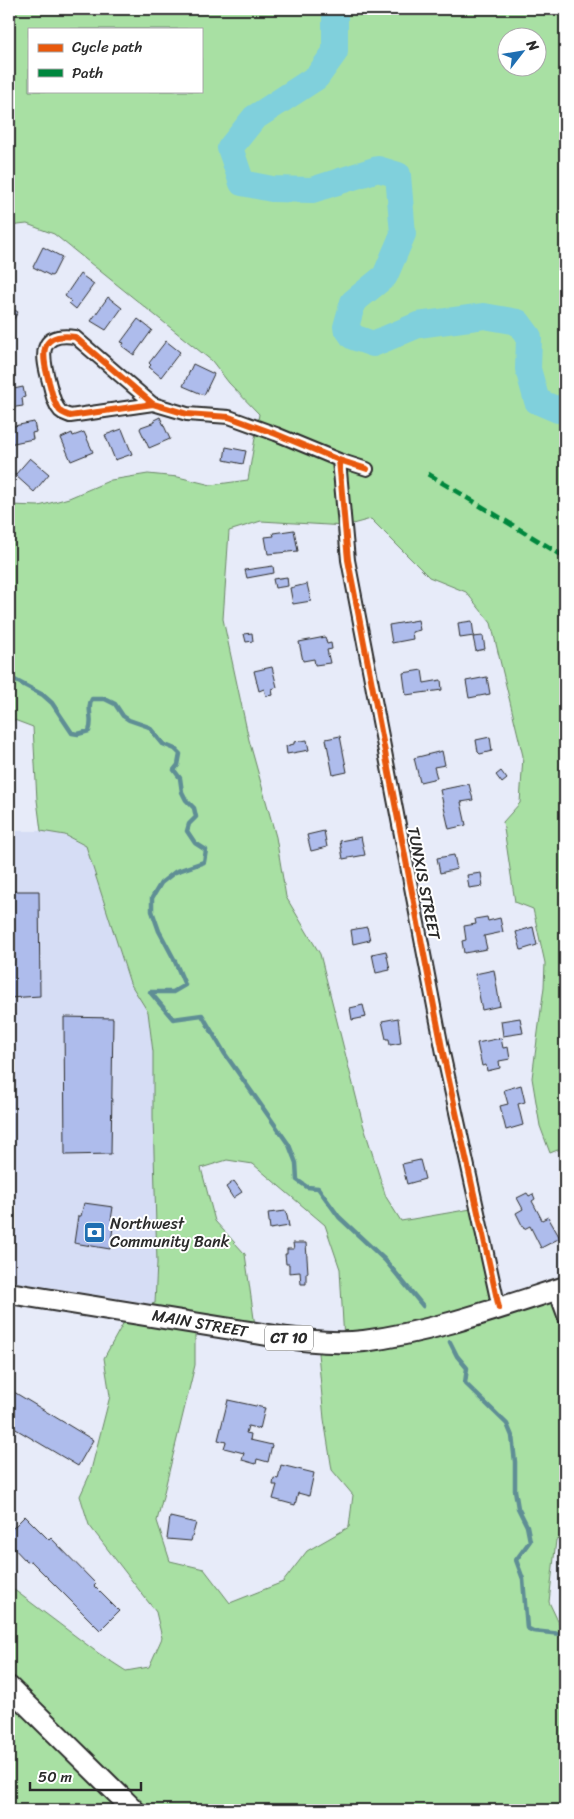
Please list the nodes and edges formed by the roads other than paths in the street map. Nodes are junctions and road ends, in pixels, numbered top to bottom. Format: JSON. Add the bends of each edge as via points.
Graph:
{"nodes":[{"id":1,"x":153,"y":404,"type":"junction"},
{"id":2,"x":339,"y":460,"type":"junction"},
{"id":3,"x":367,"y":469,"type":"dead end"},
{"id":4,"x":560,"y":1289,"type":"edge"},
{"id":5,"x":9,"y":1293,"type":"edge"},
{"id":6,"x":499,"y":1308,"type":"junction"},
{"id":7,"x":565,"y":1318,"type":"edge"},
{"id":8,"x":9,"y":1687,"type":"edge"},
{"id":9,"x":134,"y":1810,"type":"edge"}],
"edges":[{"from":1,"to":1,"type":"street","via":[[70,416],[61,412],[54,403],[43,358],[45,347],[53,339],[75,337]]},
{"from":1,"to":2,"type":"street","via":[[187,414],[229,417]]},
{"from":2,"to":3,"type":"street"},
{"from":2,"to":6,"type":"street","name":"TUNXIS STREET","via":[[348,560],[443,1053]]},
{"from":4,"to":6,"type":"highway","name":"MAIN STREET","number":"CT 10"},
{"from":4,"to":7,"type":"street"},
{"from":5,"to":6,"type":"highway","name":"MAIN STREET","number":"CT 10","via":[[317,1342],[363,1341],[413,1332]]},
{"from":8,"to":9,"type":"highway"}]}
